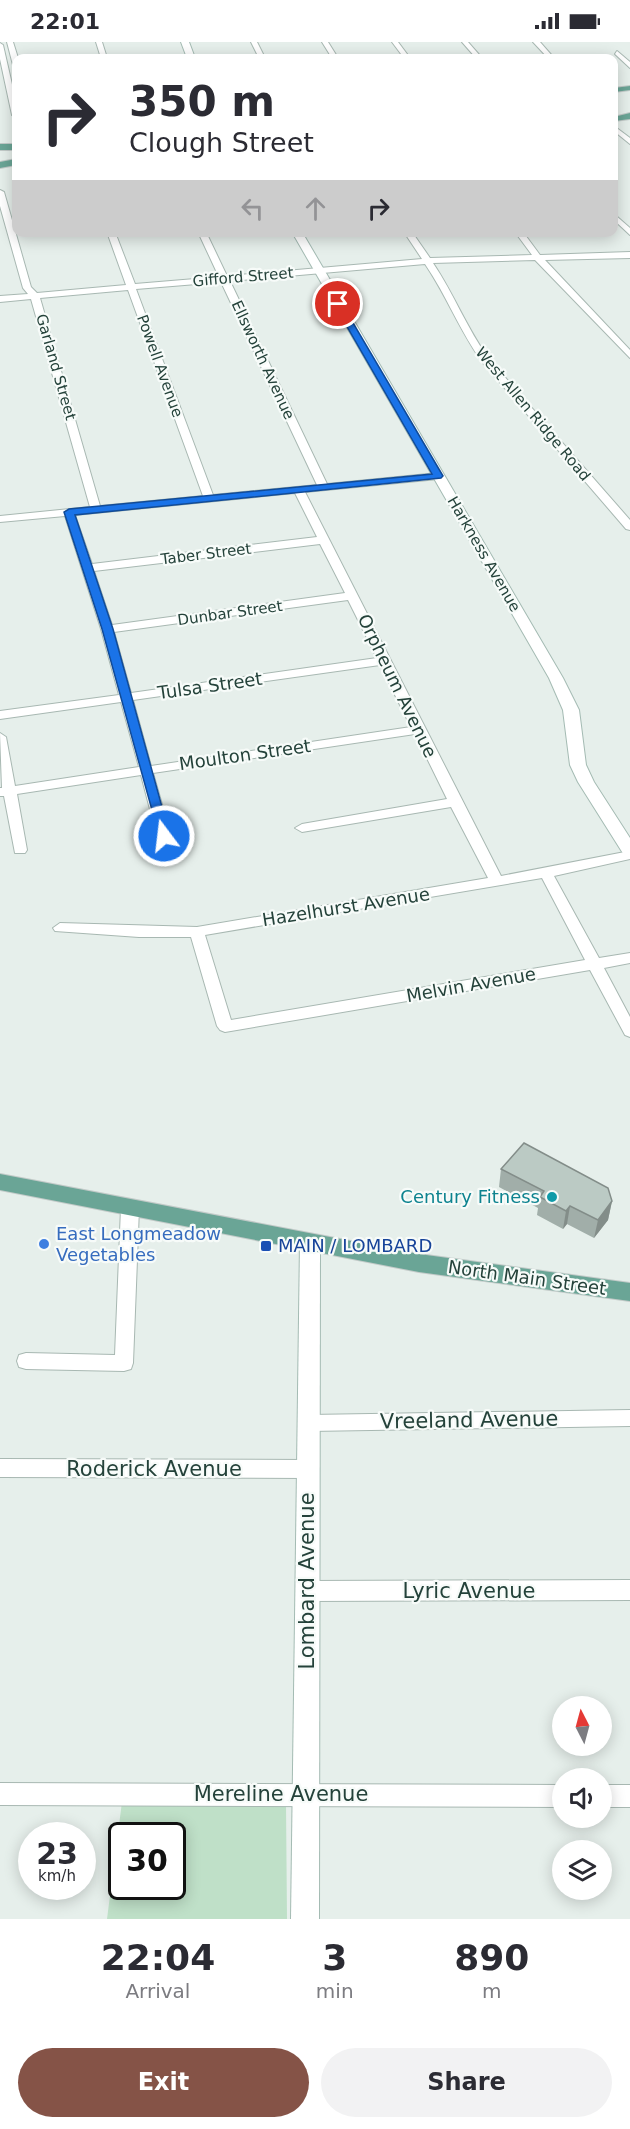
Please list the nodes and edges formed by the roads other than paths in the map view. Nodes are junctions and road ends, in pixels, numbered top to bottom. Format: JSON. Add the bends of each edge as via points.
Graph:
{"nodes":[{"id":1,"x":465,"y":42,"type":"edge"},
{"id":2,"x":536,"y":42,"type":"edge"},
{"id":3,"x":11,"y":46,"type":"edge"},
{"id":4,"x":0,"y":48,"type":"edge"},
{"id":5,"x":617,"y":53,"type":"dead end"},
{"id":6,"x":476,"y":54,"type":"edge"},
{"id":7,"x":547,"y":54,"type":"edge"},
{"id":8,"x":630,"y":66,"type":"edge"},
{"id":9,"x":12,"y":87,"type":"edge"},
{"id":10,"x":618,"y":132,"type":"edge"},
{"id":11,"x":630,"y":142,"type":"edge"},
{"id":12,"x":0,"y":192,"type":"edge"},
{"id":13,"x":618,"y":220,"type":"edge"},
{"id":14,"x":630,"y":233,"type":"edge"},
{"id":15,"x":12,"y":235,"type":"edge"},
{"id":16,"x":13,"y":237,"type":"edge"},
{"id":17,"x":113,"y":237,"type":"edge"},
{"id":18,"x":204,"y":237,"type":"edge"},
{"id":19,"x":300,"y":237,"type":"edge"},
{"id":20,"x":411,"y":237,"type":"edge"},
{"id":21,"x":523,"y":237,"type":"edge"},
{"id":22,"x":630,"y":255,"type":"edge"},
{"id":23,"x":537,"y":257,"type":"junction"},
{"id":24,"x":427,"y":261,"type":"junction"},
{"id":25,"x":319,"y":270,"type":"junction"},
{"id":26,"x":225,"y":279,"type":"junction"},
{"id":27,"x":130,"y":287,"type":"junction"},
{"id":28,"x":35,"y":296,"type":"junction"},
{"id":29,"x":0,"y":299,"type":"edge"},
{"id":30,"x":630,"y":355,"type":"edge"},
{"id":31,"x":438,"y":476,"type":"junction"},
{"id":32,"x":324,"y":487,"type":"junction"},
{"id":33,"x":299,"y":490,"type":"junction"},
{"id":34,"x":209,"y":499,"type":"junction"},
{"id":35,"x":96,"y":510,"type":"junction"},
{"id":36,"x":69,"y":512,"type":"junction"},
{"id":37,"x":0,"y":519,"type":"edge"},
{"id":38,"x":630,"y":527,"type":"edge"},
{"id":39,"x":323,"y":540,"type":"junction"},
{"id":40,"x":89,"y":568,"type":"junction"},
{"id":41,"x":352,"y":597,"type":"junction"},
{"id":42,"x":107,"y":629,"type":"junction"},
{"id":43,"x":383,"y":661,"type":"junction"},
{"id":44,"x":126,"y":699,"type":"junction"},
{"id":45,"x":0,"y":715,"type":"edge"},
{"id":46,"x":418,"y":730,"type":"junction"},
{"id":47,"x":0,"y":737,"type":"edge"},
{"id":48,"x":146,"y":770,"type":"junction"},
{"id":49,"x":5,"y":791,"type":"edge"},
{"id":50,"x":455,"y":802,"type":"junction"},
{"id":51,"x":302,"y":828,"type":"dead end"},
{"id":52,"x":164,"y":836,"type":"dead end"},
{"id":53,"x":20,"y":850,"type":"dead end"},
{"id":54,"x":630,"y":853,"type":"edge"},
{"id":55,"x":546,"y":873,"type":"junction"},
{"id":56,"x":497,"y":881,"type":"junction"},
{"id":57,"x":60,"y":928,"type":"dead end"},
{"id":58,"x":196,"y":932,"type":"junction"},
{"id":59,"x":630,"y":958,"type":"edge"},
{"id":60,"x":595,"y":964,"type":"junction"},
{"id":61,"x":630,"y":1031,"type":"edge"},
{"id":62,"x":0,"y":1182,"type":"edge"},
{"id":63,"x":130,"y":1208,"type":"junction"},
{"id":64,"x":310,"y":1242,"type":"junction"},
{"id":65,"x":630,"y":1292,"type":"edge"},
{"id":66,"x":26,"y":1361,"type":"dead end"},
{"id":67,"x":630,"y":1418,"type":"edge"},
{"id":68,"x":309,"y":1423,"type":"junction"},
{"id":69,"x":0,"y":1468,"type":"edge"},
{"id":70,"x":308,"y":1469,"type":"junction"},
{"id":71,"x":630,"y":1590,"type":"edge"},
{"id":72,"x":307,"y":1592,"type":"junction"},
{"id":73,"x":0,"y":1794,"type":"edge"},
{"id":74,"x":306,"y":1794,"type":"junction"},
{"id":75,"x":552,"y":1796,"type":"edge"},
{"id":76,"x":612,"y":1796,"type":"edge"},
{"id":77,"x":630,"y":1796,"type":"edge"},
{"id":78,"x":305,"y":1919,"type":"edge"}],
"edges":[{"from":1,"to":6,"type":"street"},
{"from":2,"to":7,"type":"street"},
{"from":3,"to":4,"type":"street"},
{"from":4,"to":9,"type":"street"},
{"from":5,"to":8,"type":"street"},
{"from":10,"to":11,"type":"street"},
{"from":12,"to":15,"type":"street","name":"Garland Street"},
{"from":13,"to":14,"type":"street"},
{"from":16,"to":28,"type":"street","name":"Garland Street","via":[[27,288]]},
{"from":17,"to":27,"type":"street","name":"Powell Avenue"},
{"from":18,"to":26,"type":"street","name":"Ellsworth Avenue"},
{"from":19,"to":25,"type":"main road","name":"Harkness Avenue"},
{"from":20,"to":24,"type":"street","name":"West Allen Ridge Road"},
{"from":21,"to":23,"type":"street"},
{"from":22,"to":23,"type":"street","name":"Gifford Street"},
{"from":23,"to":24,"type":"street","name":"Gifford Street"},
{"from":23,"to":30,"type":"street"},
{"from":24,"to":25,"type":"street","name":"Gifford Street"},
{"from":24,"to":38,"type":"street","name":"West Allen Ridge Road","via":[[486,361]]},
{"from":25,"to":26,"type":"street","name":"Gifford Street"},
{"from":25,"to":31,"type":"main road","name":"Harkness Avenue"},
{"from":26,"to":27,"type":"street","name":"Gifford Street"},
{"from":26,"to":32,"type":"street","name":"Ellsworth Avenue"},
{"from":27,"to":28,"type":"street","name":"Gifford Street"},
{"from":27,"to":34,"type":"street","name":"Powell Avenue"},
{"from":28,"to":29,"type":"street","name":"Gifford Street"},
{"from":28,"to":35,"type":"street","name":"Garland Street"},
{"from":31,"to":32,"type":"street"},
{"from":31,"to":54,"type":"main road","name":"Harkness Avenue","via":[[556,678],[571,710],[578,765]]},
{"from":32,"to":33,"type":"street"},
{"from":33,"to":34,"type":"street"},
{"from":33,"to":39,"type":"street","name":"Orpheum Avenue"},
{"from":34,"to":35,"type":"street"},
{"from":35,"to":36,"type":"street"},
{"from":36,"to":37,"type":"street"},
{"from":36,"to":40,"type":"street"},
{"from":39,"to":40,"type":"street","name":"Taber Street"},
{"from":39,"to":41,"type":"street","name":"Orpheum Avenue"},
{"from":40,"to":42,"type":"street"},
{"from":41,"to":42,"type":"street","name":"Dunbar Street"},
{"from":41,"to":43,"type":"street","name":"Orpheum Avenue"},
{"from":42,"to":44,"type":"street"},
{"from":43,"to":44,"type":"street","name":"Tulsa Street"},
{"from":43,"to":46,"type":"street","name":"Orpheum Avenue"},
{"from":44,"to":45,"type":"street","name":"Tulsa Street"},
{"from":44,"to":48,"type":"street"},
{"from":46,"to":48,"type":"street","name":"Moulton Street"},
{"from":46,"to":50,"type":"street","name":"Orpheum Avenue"},
{"from":47,"to":49,"type":"street"},
{"from":48,"to":49,"type":"street","name":"Moulton Street"},
{"from":48,"to":52,"type":"street"},
{"from":49,"to":53,"type":"street"},
{"from":50,"to":51,"type":"street"},
{"from":50,"to":56,"type":"street","name":"Orpheum Avenue"},
{"from":54,"to":55,"type":"street","name":"Hazelhurst Avenue"},
{"from":55,"to":56,"type":"street","name":"Hazelhurst Avenue"},
{"from":55,"to":60,"type":"street"},
{"from":56,"to":58,"type":"street","name":"Hazelhurst Avenue"},
{"from":57,"to":58,"type":"street","name":"Hazelhurst Avenue"},
{"from":58,"to":60,"type":"street","name":"Melvin Avenue","via":[[225,1026]]},
{"from":59,"to":60,"type":"street","name":"Melvin Avenue"},
{"from":60,"to":61,"type":"street"},
{"from":62,"to":63,"type":"main road","name":"North Main Street"},
{"from":63,"to":64,"type":"main road","name":"North Main Street"},
{"from":63,"to":66,"type":"street","via":[[124,1363]]},
{"from":64,"to":65,"type":"main road","name":"North Main Street","via":[[476,1272]]},
{"from":64,"to":68,"type":"main road","name":"Lombard Avenue"},
{"from":67,"to":68,"type":"street","name":"Vreeland Avenue"},
{"from":68,"to":70,"type":"main road","name":"Lombard Avenue"},
{"from":69,"to":70,"type":"street","name":"Roderick Avenue"},
{"from":70,"to":72,"type":"main road","name":"Lombard Avenue"},
{"from":71,"to":72,"type":"street","name":"Lyric Avenue"},
{"from":72,"to":74,"type":"main road","name":"Lombard Avenue"},
{"from":73,"to":74,"type":"street","name":"Mereline Avenue"},
{"from":74,"to":75,"type":"street","name":"Mereline Avenue"},
{"from":74,"to":78,"type":"main road","name":"Lombard Avenue"},
{"from":76,"to":77,"type":"street"}]}
